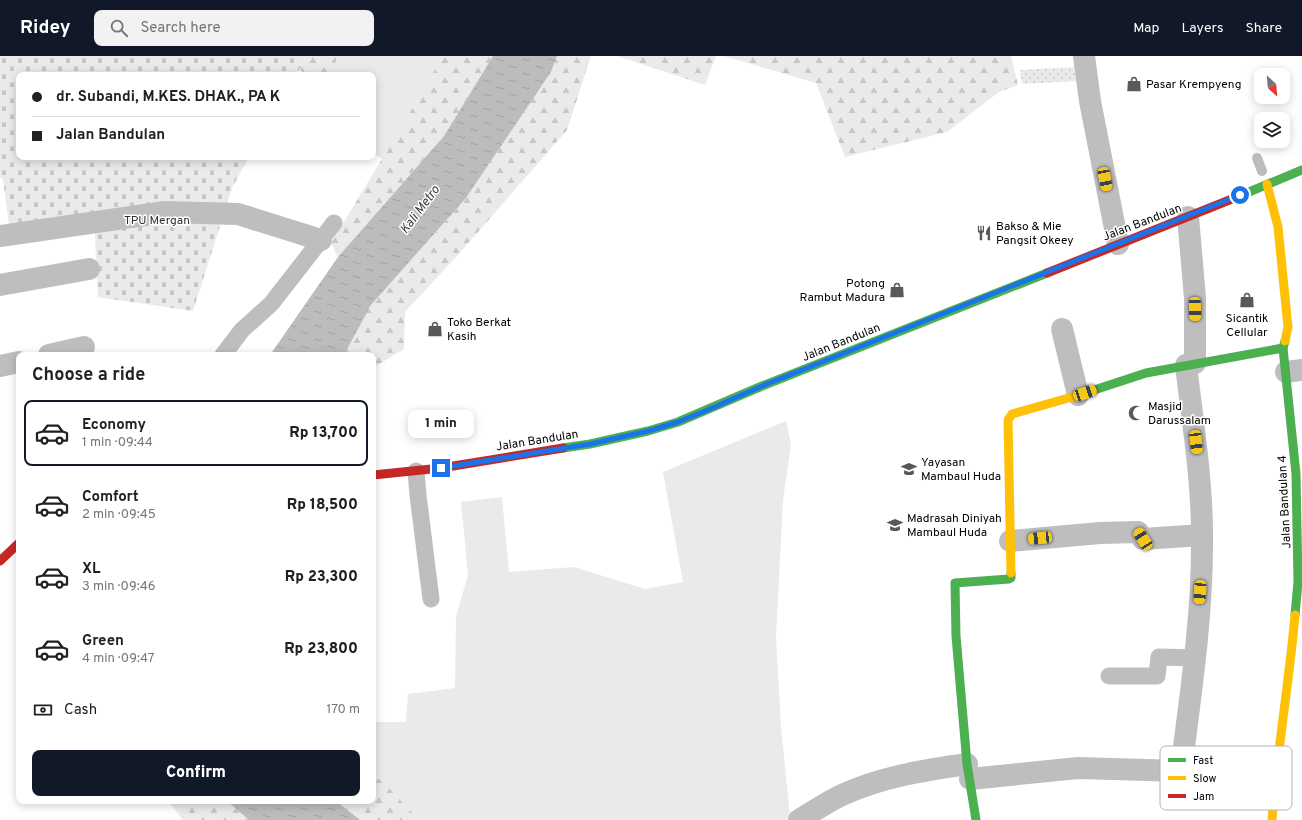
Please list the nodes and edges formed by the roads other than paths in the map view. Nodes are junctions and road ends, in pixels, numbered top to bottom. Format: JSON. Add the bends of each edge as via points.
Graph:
{"nodes":[{"id":1,"x":1084,"y":56,"type":"edge"},
{"id":2,"x":1302,"y":170,"type":"edge"},
{"id":3,"x":1267,"y":184,"type":"junction"},
{"id":4,"x":1188,"y":217,"type":"junction"},
{"id":5,"x":334,"y":223,"type":"dead end"},
{"id":6,"x":0,"y":236,"type":"edge"},
{"id":7,"x":321,"y":240,"type":"junction"},
{"id":8,"x":1118,"y":244,"type":"junction"},
{"id":9,"x":89,"y":269,"type":"dead end"},
{"id":10,"x":0,"y":285,"type":"edge"},
{"id":11,"x":1062,"y":329,"type":"dead end"},
{"id":12,"x":84,"y":347,"type":"dead end"},
{"id":13,"x":1283,"y":348,"type":"junction"},
{"id":14,"x":62,"y":352,"type":"edge"},
{"id":15,"x":225,"y":352,"type":"edge"},
{"id":16,"x":16,"y":363,"type":"edge"},
{"id":17,"x":1191,"y":364,"type":"junction"},
{"id":18,"x":0,"y":366,"type":"edge"},
{"id":19,"x":1294,"y":371,"type":"edge"},
{"id":20,"x":1078,"y":395,"type":"junction"},
{"id":21,"x":416,"y":471,"type":"junction"},
{"id":22,"x":1299,"y":474,"type":"edge"},
{"id":23,"x":376,"y":475,"type":"edge"},
{"id":24,"x":1202,"y":535,"type":"junction"},
{"id":25,"x":1010,"y":541,"type":"junction"},
{"id":26,"x":16,"y":546,"type":"edge"},
{"id":27,"x":0,"y":562,"type":"edge"},
{"id":28,"x":431,"y":599,"type":"dead end"},
{"id":29,"x":1194,"y":658,"type":"junction"},
{"id":30,"x":1109,"y":676,"type":"dead end"},
{"id":31,"x":1184,"y":746,"type":"edge"},
{"id":32,"x":1279,"y":746,"type":"edge"},
{"id":33,"x":1160,"y":770,"type":"edge"},
{"id":34,"x":969,"y":772,"type":"junction"},
{"id":35,"x":1273,"y":810,"type":"edge"},
{"id":36,"x":800,"y":820,"type":"edge"},
{"id":37,"x":976,"y":820,"type":"edge"},
{"id":38,"x":1272,"y":820,"type":"edge"}],
"edges":[{"from":1,"to":8,"type":"street","via":[[1090,101]]},
{"from":2,"to":3,"type":"street","name":"Jalan Bandulan"},
{"from":3,"to":4,"type":"street","name":"Jalan Bandulan"},
{"from":3,"to":13,"type":"street","name":"Jalan Bandulan 4","via":[[1278,227],[1285,290],[1288,327]]},
{"from":4,"to":8,"type":"street","name":"Jalan Bandulan"},
{"from":4,"to":17,"type":"street","via":[[1195,298]]},
{"from":5,"to":7,"type":"lane"},
{"from":6,"to":7,"type":"street","via":[[165,212],[238,214]]},
{"from":7,"to":15,"type":"lane","via":[[271,304],[242,330]]},
{"from":8,"to":21,"type":"street","name":"Jalan Bandulan","via":[[769,383],[678,422],[590,444]]},
{"from":9,"to":10,"type":"street"},
{"from":11,"to":20,"type":"street"},
{"from":12,"to":14,"type":"street"},
{"from":13,"to":17,"type":"street"},
{"from":13,"to":19,"type":"street","name":"Jalan Bandulan 4"},
{"from":16,"to":18,"type":"street"},
{"from":17,"to":20,"type":"street","via":[[1146,373]]},
{"from":17,"to":24,"type":"street"},
{"from":19,"to":22,"type":"street","name":"Jalan Bandulan 4"},
{"from":20,"to":25,"type":"street","via":[[1012,414],[1007,421]]},
{"from":21,"to":23,"type":"street","name":"Jalan Bandulan"},
{"from":21,"to":28,"type":"lane"},
{"from":22,"to":32,"type":"street","name":"Jalan Bandulan 4","via":[[1298,582]]},
{"from":24,"to":25,"type":"street","via":[[1143,539],[1138,532]]},
{"from":24,"to":29,"type":"street"},
{"from":25,"to":34,"type":"street","via":[[1011,578],[954,583],[956,636]]},
{"from":26,"to":27,"type":"street"},
{"from":29,"to":30,"type":"lane","via":[[1159,657],[1157,676]]},
{"from":29,"to":31,"type":"street"},
{"from":33,"to":34,"type":"street","via":[[1078,768]]},
{"from":34,"to":36,"type":"street","via":[[908,773],[841,795]]},
{"from":34,"to":37,"type":"street"},
{"from":35,"to":38,"type":"street","name":"Jalan Bandulan 4"}]}
